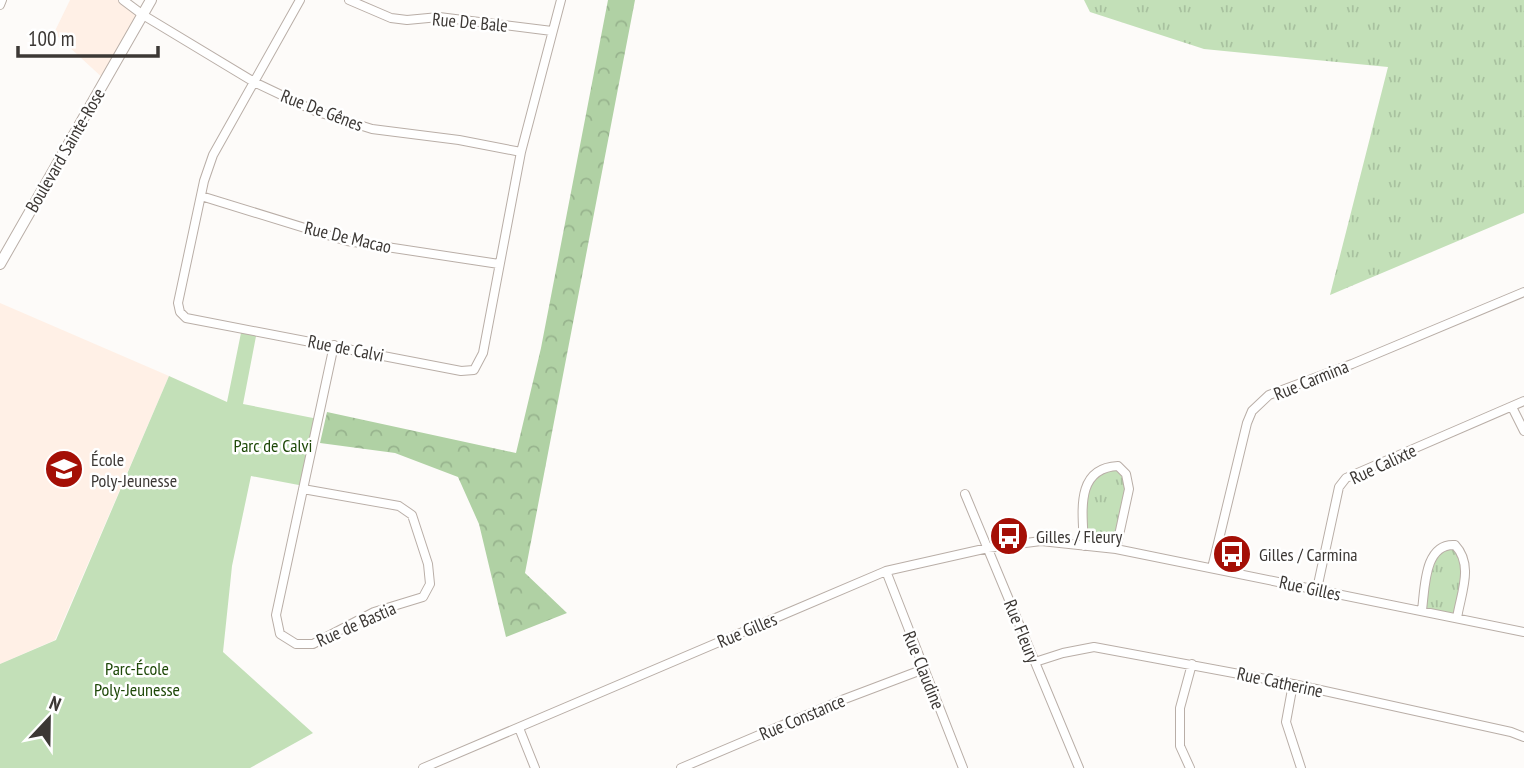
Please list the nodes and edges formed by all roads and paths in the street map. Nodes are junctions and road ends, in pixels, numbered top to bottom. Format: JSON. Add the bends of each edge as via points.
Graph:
{"nodes":[{"id":1,"x":2,"y":0,"type":"edge"},
{"id":2,"x":123,"y":0,"type":"edge"},
{"id":3,"x":151,"y":0,"type":"edge"},
{"id":4,"x":300,"y":0,"type":"edge"},
{"id":5,"x":349,"y":0,"type":"edge"},
{"id":6,"x":561,"y":0,"type":"edge"},
{"id":7,"x":0,"y":5,"type":"edge"},
{"id":8,"x":143,"y":15,"type":"junction"},
{"id":9,"x":552,"y":31,"type":"junction"},
{"id":10,"x":254,"y":82,"type":"junction"},
{"id":11,"x":521,"y":152,"type":"junction"},
{"id":12,"x":201,"y":196,"type":"junction"},
{"id":13,"x":0,"y":264,"type":"edge"},
{"id":14,"x":499,"y":264,"type":"junction"},
{"id":15,"x":1524,"y":292,"type":"edge"},
{"id":16,"x":334,"y":345,"type":"junction"},
{"id":17,"x":1524,"y":401,"type":"edge"},
{"id":18,"x":1512,"y":407,"type":"junction"},
{"id":19,"x":1524,"y":431,"type":"edge"},
{"id":20,"x":303,"y":489,"type":"junction"},
{"id":21,"x":965,"y":494,"type":"dead end"},
{"id":22,"x":1084,"y":546,"type":"junction"},
{"id":23,"x":988,"y":548,"type":"junction"},
{"id":24,"x":1116,"y":549,"type":"junction"},
{"id":25,"x":1212,"y":568,"type":"junction"},
{"id":26,"x":886,"y":571,"type":"junction"},
{"id":27,"x":1317,"y":589,"type":"junction"},
{"id":28,"x":1422,"y":610,"type":"junction"},
{"id":29,"x":1457,"y":618,"type":"junction"},
{"id":30,"x":1524,"y":632,"type":"edge"},
{"id":31,"x":1035,"y":662,"type":"junction"},
{"id":32,"x":1192,"y":664,"type":"junction"},
{"id":33,"x":924,"y":669,"type":"junction"},
{"id":34,"x":1293,"y":684,"type":"junction"},
{"id":35,"x":519,"y":727,"type":"junction"},
{"id":36,"x":1524,"y":737,"type":"edge"},
{"id":37,"x":423,"y":768,"type":"edge"},
{"id":38,"x":535,"y":768,"type":"edge"},
{"id":39,"x":681,"y":768,"type":"edge"},
{"id":40,"x":963,"y":768,"type":"edge"},
{"id":41,"x":1079,"y":768,"type":"edge"},
{"id":42,"x":1190,"y":768,"type":"edge"},
{"id":43,"x":1301,"y":768,"type":"edge"}],
"edges":[{"from":1,"to":7,"type":"street"},
{"from":2,"to":8,"type":"street","name":"Rue De Gênes"},
{"from":3,"to":8,"type":"street","name":"Boulevard Sainte-Rose"},
{"from":4,"to":10,"type":"street","name":"Rue de Calvi"},
{"from":5,"to":9,"type":"street","name":"Rue De Bale","via":[[391,18],[439,17]]},
{"from":6,"to":9,"type":"street","name":"Rue de Calvi"},
{"from":8,"to":10,"type":"street","name":"Rue De Gênes"},
{"from":8,"to":13,"type":"street","name":"Boulevard Sainte-Rose"},
{"from":9,"to":11,"type":"street","name":"Rue de Calvi"},
{"from":10,"to":11,"type":"street","name":"Rue De Gênes","via":[[315,111],[372,129]]},
{"from":10,"to":12,"type":"street","name":"Rue de Calvi","via":[[213,155]]},
{"from":11,"to":14,"type":"street","name":"Rue de Calvi"},
{"from":12,"to":14,"type":"street","name":"Rue De Macao","via":[[347,241]]},
{"from":12,"to":16,"type":"street","name":"Rue de Calvi","via":[[178,303],[180,312],[186,318]]},
{"from":14,"to":16,"type":"street","name":"Rue de Calvi","via":[[483,353],[474,370]]},
{"from":15,"to":25,"type":"street","name":"Rue Carmina","via":[[1269,395],[1247,423]]},
{"from":16,"to":20,"type":"street","name":"Rue de Bastia"},
{"from":17,"to":18,"type":"street","name":"Rue Calixte"},
{"from":18,"to":19,"type":"street"},
{"from":18,"to":27,"type":"street","name":"Rue Calixte","via":[[1346,478],[1339,487]]},
{"from":20,"to":20,"type":"street","name":"Rue de Bastia","via":[[276,615],[280,634],[296,644],[313,644],[374,612],[423,597],[430,584],[428,564],[412,515],[399,506]]},
{"from":21,"to":23,"type":"street","name":"Rue Fleury"},
{"from":22,"to":23,"type":"street","name":"Rue Gilles","via":[[1041,541]]},
{"from":22,"to":24,"type":"street","name":"Rue Gilles"},
{"from":22,"to":24,"type":"street","via":[[1083,497],[1090,477],[1105,466],[1118,466],[1126,474],[1129,489]]},
{"from":23,"to":26,"type":"street","name":"Rue Gilles"},
{"from":23,"to":31,"type":"street","name":"Rue Fleury"},
{"from":24,"to":25,"type":"street","name":"Rue Gilles"},
{"from":25,"to":27,"type":"street","name":"Rue Gilles"},
{"from":26,"to":33,"type":"street","name":"Rue Claudine"},
{"from":26,"to":35,"type":"street","name":"Rue Gilles"},
{"from":27,"to":28,"type":"street","name":"Rue Gilles"},
{"from":28,"to":29,"type":"street","name":"Rue Gilles"},
{"from":28,"to":29,"type":"street","via":[[1427,569],[1437,550],[1455,545],[1467,565]]},
{"from":29,"to":30,"type":"street","name":"Rue Gilles"},
{"from":31,"to":32,"type":"street","name":"Rue Catherine","via":[[1094,648]]},
{"from":31,"to":41,"type":"street","name":"Rue Fleury"},
{"from":32,"to":34,"type":"street","name":"Rue Catherine"},
{"from":32,"to":42,"type":"street","via":[[1180,708],[1180,746]]},
{"from":33,"to":39,"type":"street","name":"Rue Constance"},
{"from":33,"to":40,"type":"street","name":"Rue Claudine"},
{"from":34,"to":36,"type":"street","name":"Rue Catherine"},
{"from":34,"to":43,"type":"street","via":[[1286,722]]},
{"from":35,"to":37,"type":"street","name":"Rue Gilles"},
{"from":35,"to":38,"type":"street"}]}
